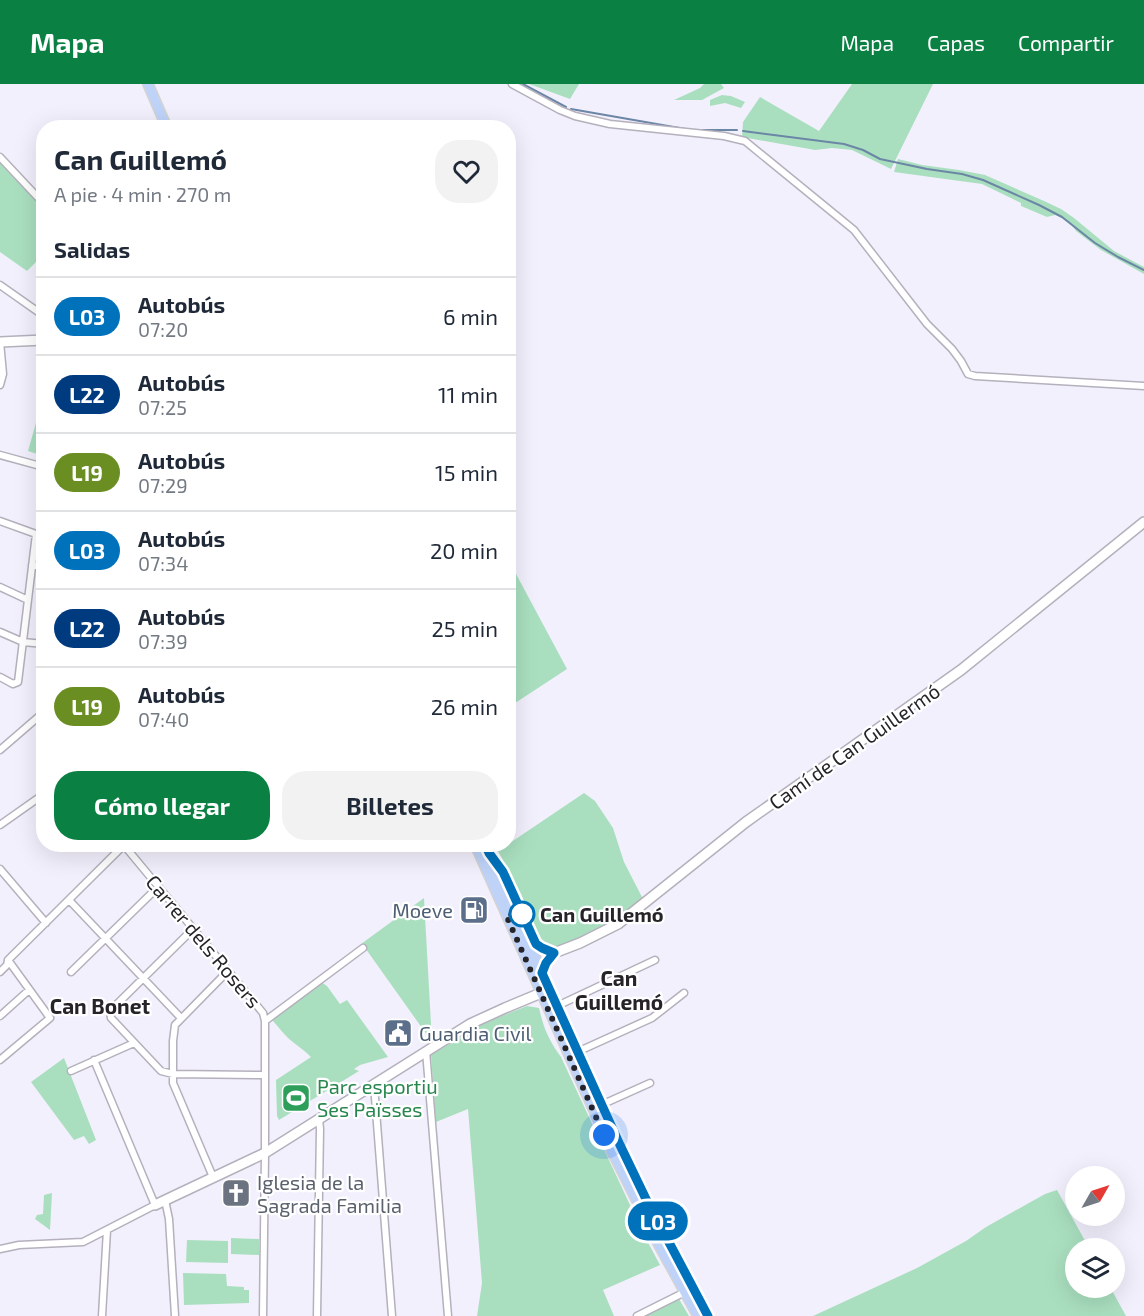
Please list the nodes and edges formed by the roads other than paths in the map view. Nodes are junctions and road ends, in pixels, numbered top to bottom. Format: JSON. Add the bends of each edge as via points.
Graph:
{"nodes":[{"id":1,"x":148,"y":84,"type":"edge"},
{"id":2,"x":512,"y":84,"type":"edge"},
{"id":3,"x":164,"y":120,"type":"edge"},
{"id":4,"x":0,"y":157,"type":"edge"},
{"id":5,"x":36,"y":195,"type":"edge"},
{"id":6,"x":0,"y":285,"type":"edge"},
{"id":7,"x":36,"y":310,"type":"edge"},
{"id":8,"x":36,"y":340,"type":"edge"},
{"id":9,"x":0,"y":342,"type":"edge"},
{"id":10,"x":0,"y":385,"type":"edge"},
{"id":11,"x":1144,"y":386,"type":"edge"},
{"id":12,"x":0,"y":455,"type":"edge"},
{"id":13,"x":36,"y":465,"type":"edge"},
{"id":14,"x":0,"y":520,"type":"edge"},
{"id":15,"x":1144,"y":522,"type":"edge"},
{"id":16,"x":32,"y":565,"type":"junction"},
{"id":17,"x":36,"y":566,"type":"edge"},
{"id":18,"x":0,"y":587,"type":"edge"},
{"id":19,"x":28,"y":600,"type":"junction"},
{"id":20,"x":0,"y":632,"type":"edge"},
{"id":21,"x":23,"y":642,"type":"junction"},
{"id":22,"x":36,"y":643,"type":"edge"},
{"id":23,"x":0,"y":677,"type":"edge"},
{"id":24,"x":36,"y":719,"type":"edge"},
{"id":25,"x":0,"y":750,"type":"edge"},
{"id":26,"x":36,"y":800,"type":"edge"},
{"id":27,"x":0,"y":825,"type":"edge"},
{"id":28,"x":117,"y":852,"type":"edge"},
{"id":29,"x":130,"y":852,"type":"edge"},
{"id":30,"x":478,"y":852,"type":"edge"},
{"id":31,"x":488,"y":852,"type":"edge"},
{"id":32,"x":489,"y":852,"type":"edge"},
{"id":33,"x":0,"y":869,"type":"edge"},
{"id":34,"x":158,"y":886,"type":"junction"},
{"id":35,"x":69,"y":900,"type":"junction"},
{"id":36,"x":46,"y":923,"type":"junction"},
{"id":37,"x":193,"y":929,"type":"junction"},
{"id":38,"x":105,"y":938,"type":"junction"},
{"id":39,"x":363,"y":948,"type":"dead end"},
{"id":40,"x":554,"y":953,"type":"junction"},
{"id":41,"x":8,"y":960,"type":"junction"},
{"id":42,"x":655,"y":960,"type":"dead end"},
{"id":43,"x":228,"y":971,"type":"junction"},
{"id":44,"x":0,"y":972,"type":"edge"},
{"id":45,"x":71,"y":972,"type":"dead end"},
{"id":46,"x":542,"y":973,"type":"junction"},
{"id":47,"x":143,"y":978,"type":"junction"},
{"id":48,"x":29,"y":990,"type":"junction"},
{"id":49,"x":540,"y":993,"type":"junction"},
{"id":50,"x":684,"y":993,"type":"dead end"},
{"id":51,"x":557,"y":1006,"type":"junction"},
{"id":52,"x":0,"y":1017,"type":"edge"},
{"id":53,"x":181,"y":1018,"type":"junction"},
{"id":54,"x":265,"y":1021,"type":"junction"},
{"id":55,"x":134,"y":1043,"type":"junction"},
{"id":56,"x":426,"y":1051,"type":"junction"},
{"id":57,"x":577,"y":1052,"type":"junction"},
{"id":58,"x":0,"y":1060,"type":"edge"},
{"id":59,"x":94,"y":1060,"type":"junction"},
{"id":60,"x":71,"y":1071,"type":"dead end"},
{"id":61,"x":173,"y":1074,"type":"junction"},
{"id":62,"x":265,"y":1075,"type":"junction"},
{"id":63,"x":650,"y":1083,"type":"dead end"},
{"id":64,"x":374,"y":1085,"type":"junction"},
{"id":65,"x":601,"y":1105,"type":"junction"},
{"id":66,"x":319,"y":1119,"type":"junction"},
{"id":67,"x":265,"y":1153,"type":"junction"},
{"id":68,"x":213,"y":1177,"type":"junction"},
{"id":69,"x":165,"y":1200,"type":"junction"},
{"id":70,"x":155,"y":1205,"type":"junction"},
{"id":71,"x":107,"y":1230,"type":"junction"},
{"id":72,"x":0,"y":1249,"type":"edge"},
{"id":73,"x":684,"y":1292,"type":"junction"},
{"id":74,"x":102,"y":1316,"type":"edge"},
{"id":75,"x":175,"y":1316,"type":"edge"},
{"id":76,"x":263,"y":1316,"type":"edge"},
{"id":77,"x":317,"y":1316,"type":"edge"},
{"id":78,"x":391,"y":1316,"type":"edge"},
{"id":79,"x":448,"y":1316,"type":"edge"},
{"id":80,"x":637,"y":1316,"type":"edge"},
{"id":81,"x":698,"y":1316,"type":"edge"},
{"id":82,"x":708,"y":1316,"type":"edge"}],
"edges":[{"from":1,"to":3,"type":"main road"},
{"from":2,"to":11,"type":"street","via":[[575,116],[746,141],[854,230],[968,374]]},
{"from":4,"to":5,"type":"street"},
{"from":6,"to":7,"type":"street"},
{"from":8,"to":9,"type":"street"},
{"from":9,"to":10,"type":"street"},
{"from":12,"to":13,"type":"street"},
{"from":14,"to":16,"type":"street","via":[[36,534]]},
{"from":15,"to":40,"type":"street","name":"Camí de Can Guillermó","via":[[961,670],[746,822],[618,924]]},
{"from":16,"to":17,"type":"street"},
{"from":16,"to":19,"type":"street"},
{"from":18,"to":19,"type":"street"},
{"from":19,"to":21,"type":"street"},
{"from":20,"to":21,"type":"street"},
{"from":21,"to":22,"type":"street"},
{"from":21,"to":23,"type":"street","via":[[18,682],[13,684]]},
{"from":24,"to":25,"type":"street"},
{"from":26,"to":27,"type":"street"},
{"from":28,"to":35,"type":"street"},
{"from":29,"to":34,"type":"street","name":"Carrer dels Rosers"},
{"from":30,"to":49,"type":"main road"},
{"from":31,"to":46,"type":"main road"},
{"from":32,"to":40,"type":"main road","via":[[503,872],[536,944]]},
{"from":33,"to":36,"type":"street"},
{"from":34,"to":37,"type":"street","name":"Carrer dels Rosers"},
{"from":34,"to":38,"type":"street"},
{"from":35,"to":36,"type":"street"},
{"from":35,"to":38,"type":"street"},
{"from":36,"to":41,"type":"street"},
{"from":37,"to":43,"type":"street","name":"Carrer dels Rosers"},
{"from":37,"to":47,"type":"street"},
{"from":38,"to":45,"type":"street"},
{"from":38,"to":47,"type":"street"},
{"from":39,"to":54,"type":"street"},
{"from":40,"to":46,"type":"main road"},
{"from":41,"to":44,"type":"street"},
{"from":41,"to":48,"type":"street"},
{"from":42,"to":51,"type":"street"},
{"from":43,"to":53,"type":"street"},
{"from":43,"to":54,"type":"street","name":"Carrer dels Rosers","via":[[263,1013]]},
{"from":46,"to":51,"type":"main road"},
{"from":47,"to":53,"type":"street"},
{"from":47,"to":55,"type":"street","via":[[110,1011],[111,1018]]},
{"from":48,"to":52,"type":"street"},
{"from":48,"to":58,"type":"street","via":[[50,1018]]},
{"from":49,"to":56,"type":"street","via":[[470,1024]]},
{"from":49,"to":73,"type":"main road","via":[[617,1162]]},
{"from":50,"to":57,"type":"street","via":[[652,1018]]},
{"from":51,"to":57,"type":"main road"},
{"from":53,"to":61,"type":"street","via":[[175,1025]]},
{"from":54,"to":62,"type":"street","name":"Carrer dels Rosers"},
{"from":55,"to":59,"type":"street"},
{"from":55,"to":61,"type":"street","via":[[161,1071]]},
{"from":56,"to":64,"type":"street"},
{"from":56,"to":79,"type":"street"},
{"from":57,"to":65,"type":"main road"},
{"from":59,"to":60,"type":"street"},
{"from":59,"to":70,"type":"street"},
{"from":61,"to":62,"type":"street"},
{"from":61,"to":68,"type":"street","via":[[173,1083]]},
{"from":62,"to":67,"type":"street","name":"Carrer dels Rosers"},
{"from":63,"to":65,"type":"street"},
{"from":64,"to":66,"type":"street"},
{"from":64,"to":78,"type":"street"},
{"from":65,"to":82,"type":"main road"},
{"from":66,"to":67,"type":"street"},
{"from":66,"to":77,"type":"street"},
{"from":67,"to":68,"type":"street"},
{"from":67,"to":76,"type":"street","name":"Carrer dels Rosers"},
{"from":68,"to":69,"type":"street"},
{"from":69,"to":70,"type":"street"},
{"from":69,"to":75,"type":"street"},
{"from":70,"to":71,"type":"street"},
{"from":71,"to":72,"type":"street","via":[[83,1242]]},
{"from":71,"to":74,"type":"street"},
{"from":73,"to":80,"type":"street"},
{"from":73,"to":81,"type":"main road"}]}
